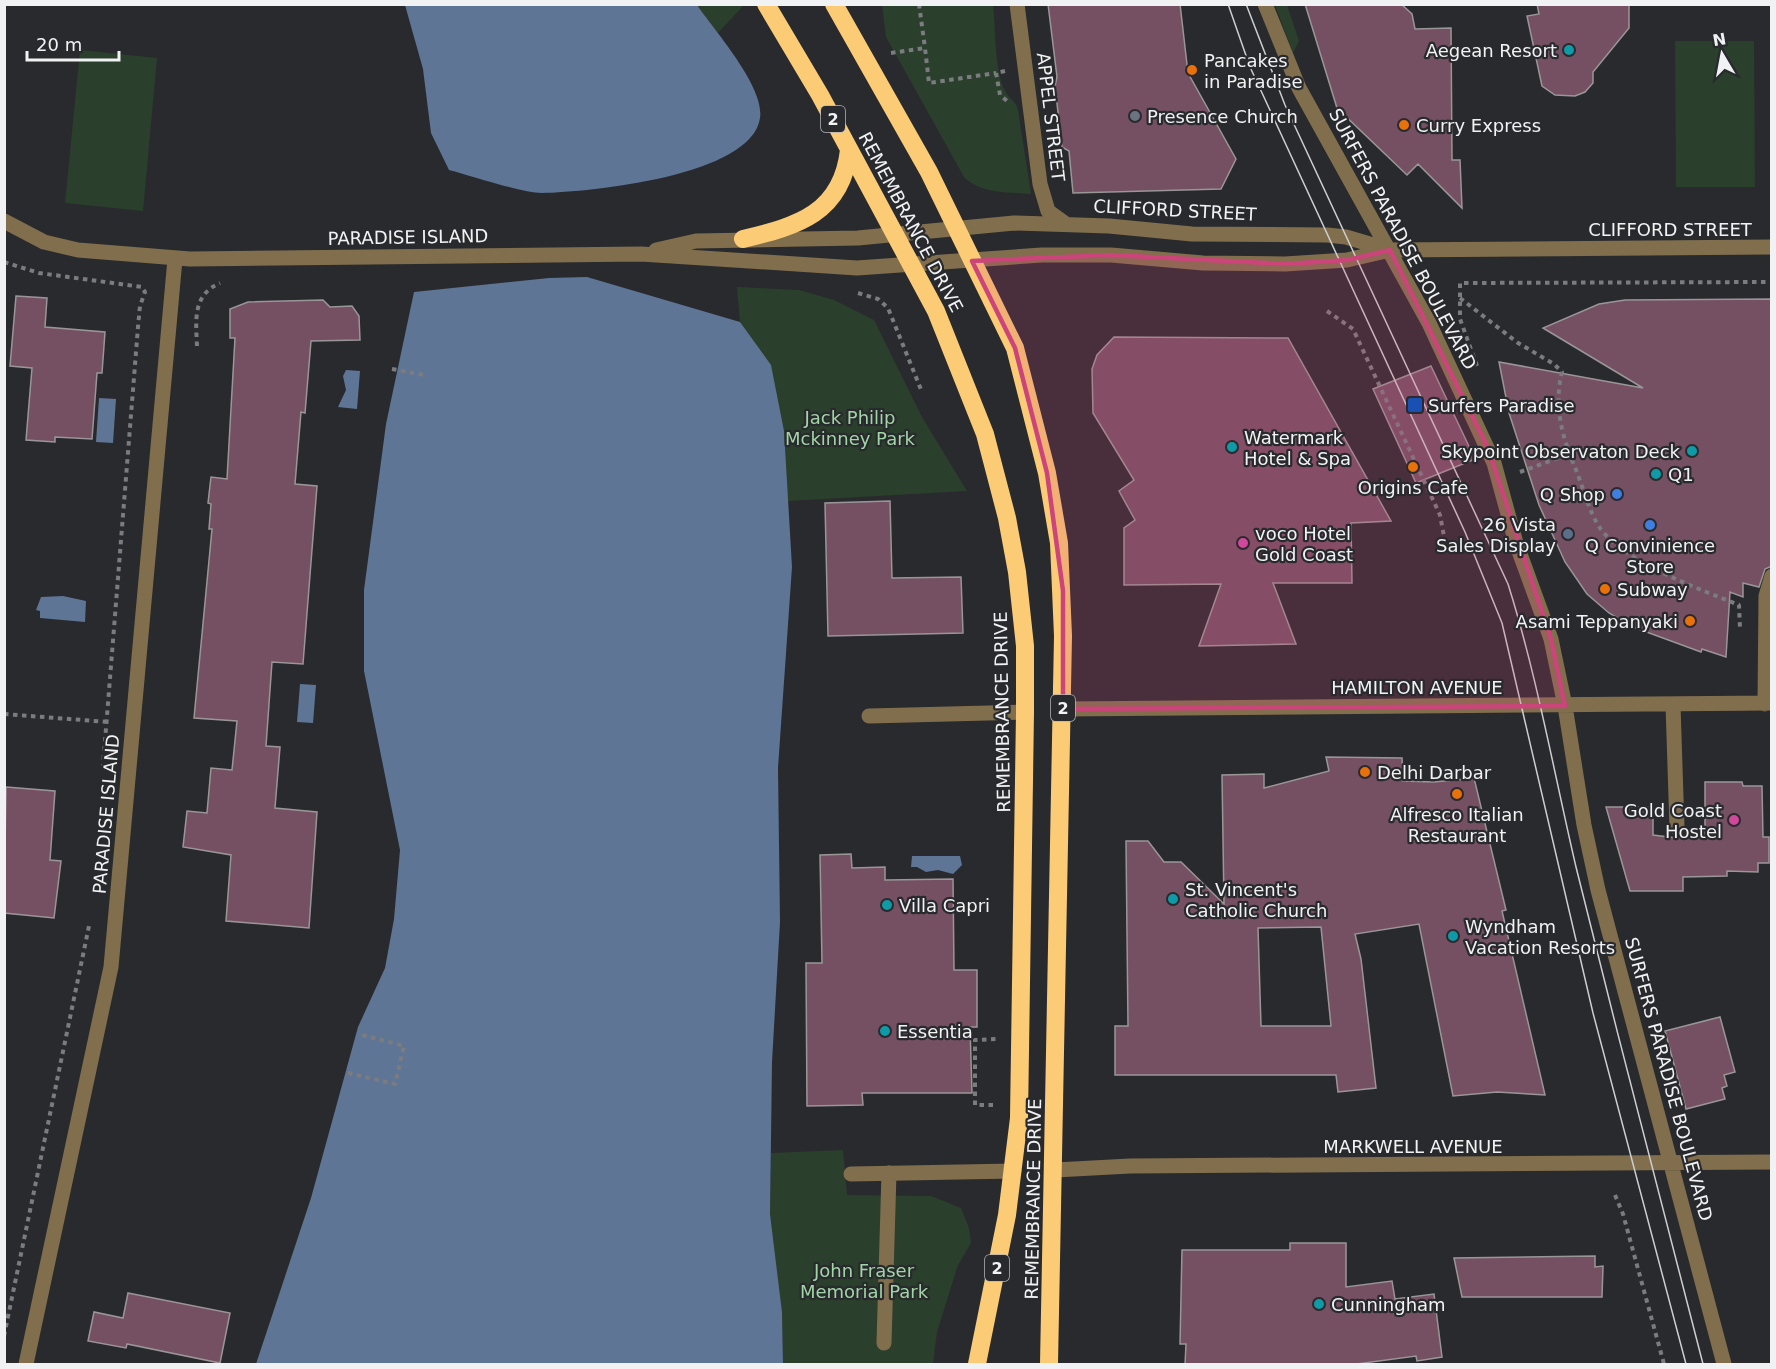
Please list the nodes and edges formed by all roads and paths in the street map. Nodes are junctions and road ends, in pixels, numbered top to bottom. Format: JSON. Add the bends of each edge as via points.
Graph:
{"nodes":[{"id":1,"x":766,"y":4,"type":"edge"},
{"id":2,"x":834,"y":4,"type":"edge"},
{"id":3,"x":919,"y":4,"type":"edge"},
{"id":4,"x":1017,"y":4,"type":"edge"},
{"id":5,"x":1265,"y":4,"type":"edge"},
{"id":6,"x":925,"y":48,"type":"junction"},
{"id":7,"x":891,"y":52,"type":"dead end"},
{"id":8,"x":996,"y":73,"type":"dead end"},
{"id":9,"x":849,"y":150,"type":"junction"},
{"id":10,"x":4,"y":221,"type":"edge"},
{"id":11,"x":1066,"y":224,"type":"junction"},
{"id":12,"x":957,"y":229,"type":"junction"},
{"id":13,"x":895,"y":236,"type":"junction"},
{"id":14,"x":743,"y":239,"type":"junction"},
{"id":15,"x":1772,"y":247,"type":"edge"},
{"id":16,"x":1390,"y":250,"type":"junction"},
{"id":17,"x":641,"y":254,"type":"junction"},
{"id":18,"x":175,"y":259,"type":"junction"},
{"id":19,"x":972,"y":261,"type":"junction"},
{"id":20,"x":4,"y":262,"type":"edge"},
{"id":21,"x":912,"y":266,"type":"junction"},
{"id":22,"x":227,"y":281,"type":"dead end"},
{"id":23,"x":1772,"y":282,"type":"edge"},
{"id":24,"x":851,"y":291,"type":"dead end"},
{"id":25,"x":1460,"y":298,"type":"junction"},
{"id":26,"x":1327,"y":311,"type":"dead end"},
{"id":27,"x":197,"y":346,"type":"dead end"},
{"id":28,"x":392,"y":369,"type":"dead end"},
{"id":29,"x":1480,"y":374,"type":"dead end"},
{"id":30,"x":424,"y":375,"type":"dead end"},
{"id":31,"x":922,"y":392,"type":"dead end"},
{"id":32,"x":1569,"y":454,"type":"junction"},
{"id":33,"x":1516,"y":473,"type":"dead end"},
{"id":34,"x":1447,"y":552,"type":"dead end"},
{"id":35,"x":1772,"y":576,"type":"edge"},
{"id":36,"x":1740,"y":640,"type":"dead end"},
{"id":37,"x":1768,"y":704,"type":"edge"},
{"id":38,"x":1672,"y":705,"type":"junction"},
{"id":39,"x":1565,"y":706,"type":"junction"},
{"id":40,"x":1063,"y":709,"type":"junction"},
{"id":41,"x":1025,"y":712,"type":"junction"},
{"id":42,"x":4,"y":714,"type":"edge"},
{"id":43,"x":869,"y":716,"type":"dead end"},
{"id":44,"x":107,"y":722,"type":"junction"},
{"id":45,"x":134,"y":724,"type":"junction"},
{"id":46,"x":102,"y":776,"type":"dead end"},
{"id":47,"x":1677,"y":828,"type":"dead end"},
{"id":48,"x":90,"y":922,"type":"dead end"},
{"id":49,"x":358,"y":1034,"type":"dead end"},
{"id":50,"x":996,"y":1039,"type":"dead end"},
{"id":51,"x":348,"y":1073,"type":"dead end"},
{"id":52,"x":993,"y":1106,"type":"dead end"},
{"id":53,"x":1772,"y":1162,"type":"edge"},
{"id":54,"x":1671,"y":1163,"type":"junction"},
{"id":55,"x":1055,"y":1170,"type":"junction"},
{"id":56,"x":1014,"y":1172,"type":"junction"},
{"id":57,"x":890,"y":1173,"type":"junction"},
{"id":58,"x":851,"y":1174,"type":"dead end"},
{"id":59,"x":1615,"y":1195,"type":"dead end"},
{"id":60,"x":4,"y":1336,"type":"edge"},
{"id":61,"x":884,"y":1343,"type":"dead end"},
{"id":62,"x":26,"y":1365,"type":"edge"},
{"id":63,"x":977,"y":1365,"type":"edge"},
{"id":64,"x":1049,"y":1365,"type":"edge"},
{"id":65,"x":1664,"y":1365,"type":"edge"},
{"id":66,"x":1724,"y":1365,"type":"edge"}],
"edges":[{"from":1,"to":9,"type":"highway","name":"REMEMBRANCE DRIVE","number":"2"},
{"from":2,"to":12,"type":"highway","name":"REMEMBRANCE DRIVE","number":"2"},
{"from":3,"to":6,"type":"path"},
{"from":4,"to":11,"type":"street","name":"APPEL STREET","via":[[1042,194],[1048,210]]},
{"from":5,"to":16,"type":"street","name":"SURFERS PARADISE BOULEVARD","via":[[1299,88]]},
{"from":6,"to":7,"type":"path"},
{"from":6,"to":8,"type":"path","via":[[929,83]]},
{"from":9,"to":13,"type":"highway","name":"REMEMBRANCE DRIVE","number":"2"},
{"from":9,"to":14,"type":"highway","via":[[841,184],[818,211],[784,228]]},
{"from":10,"to":18,"type":"street","name":"PARADISE ISLAND","via":[[44,242],[78,250]]},
{"from":11,"to":12,"type":"street","name":"CLIFFORD STREET","via":[[1014,223]]},
{"from":11,"to":16,"type":"street","name":"CLIFFORD STREET","via":[[1192,234],[1337,236]]},
{"from":12,"to":13,"type":"street","name":"PARADISE ISLAND"},
{"from":12,"to":19,"type":"highway","name":"REMEMBRANCE DRIVE","number":"2"},
{"from":13,"to":14,"type":"street","name":"PARADISE ISLAND"},
{"from":13,"to":21,"type":"highway","name":"REMEMBRANCE DRIVE","number":"2"},
{"from":14,"to":17,"type":"street","name":"PARADISE ISLAND","via":[[696,241]]},
{"from":15,"to":16,"type":"street","name":"CLIFFORD STREET"},
{"from":16,"to":19,"type":"street","name":"CLIFFORD STREET","via":[[1347,260],[1285,264],[1203,263],[1111,255]]},
{"from":16,"to":39,"type":"street","name":"SURFERS PARADISE BOULEVARD","via":[[1488,448],[1516,543],[1551,639]]},
{"from":17,"to":18,"type":"street","name":"PARADISE ISLAND"},
{"from":17,"to":21,"type":"street","name":"PARADISE ISLAND","via":[[843,268]]},
{"from":18,"to":45,"type":"street","name":"PARADISE ISLAND"},
{"from":19,"to":21,"type":"street","name":"PARADISE ISLAND"},
{"from":19,"to":40,"type":"highway","name":"REMEMBRANCE DRIVE","number":"2","via":[[1015,348],[1047,473],[1063,591]]},
{"from":20,"to":44,"type":"path","via":[[23,270],[142,287],[145,292],[138,327]]},
{"from":21,"to":41,"type":"highway","name":"REMEMBRANCE DRIVE","number":"2","via":[[942,325],[985,434],[1001,493],[1021,600]]},
{"from":22,"to":27,"type":"path","via":[[206,292],[197,305]]},
{"from":23,"to":25,"type":"path","via":[[1460,283]]},
{"from":24,"to":31,"type":"path","via":[[878,299],[888,308]]},
{"from":25,"to":29,"type":"path","via":[[1460,319]]},
{"from":25,"to":32,"type":"path","via":[[1562,372],[1557,407]]},
{"from":26,"to":34,"type":"path","via":[[1353,329],[1440,515]]},
{"from":28,"to":30,"type":"path"},
{"from":32,"to":33,"type":"path"},
{"from":32,"to":36,"type":"path","via":[[1600,528],[1625,551],[1659,571],[1739,605]]},
{"from":35,"to":37,"type":"street","via":[[1766,596]]},
{"from":37,"to":38,"type":"street","name":"HAMILTON AVENUE"},
{"from":38,"to":39,"type":"street","name":"HAMILTON AVENUE"},
{"from":38,"to":47,"type":"street"},
{"from":39,"to":40,"type":"street","name":"HAMILTON AVENUE"},
{"from":39,"to":54,"type":"street","name":"SURFERS PARADISE BOULEVARD","via":[[1598,890]]},
{"from":40,"to":55,"type":"highway","name":"REMEMBRANCE DRIVE","number":"2"},
{"from":41,"to":43,"type":"street"},
{"from":41,"to":56,"type":"highway","name":"REMEMBRANCE DRIVE","number":"2","via":[[1020,1081]]},
{"from":42,"to":44,"type":"path"},
{"from":44,"to":45,"type":"path"},
{"from":44,"to":46,"type":"path"},
{"from":45,"to":62,"type":"street","name":"PARADISE ISLAND","via":[[111,967]]},
{"from":48,"to":60,"type":"path"},
{"from":49,"to":51,"type":"path","via":[[404,1046],[395,1084]]},
{"from":50,"to":52,"type":"path","via":[[975,1040],[975,1106]]},
{"from":53,"to":54,"type":"street","name":"MARKWELL AVENUE"},
{"from":54,"to":55,"type":"street","name":"MARKWELL AVENUE","via":[[1130,1166]]},
{"from":54,"to":66,"type":"street","name":"SURFERS PARADISE BOULEVARD"},
{"from":55,"to":64,"type":"highway","name":"REMEMBRANCE DRIVE","number":"2"},
{"from":56,"to":57,"type":"street"},
{"from":56,"to":63,"type":"highway","name":"REMEMBRANCE DRIVE","number":"2"},
{"from":57,"to":58,"type":"street"},
{"from":57,"to":61,"type":"street"},
{"from":59,"to":65,"type":"path"}]}
